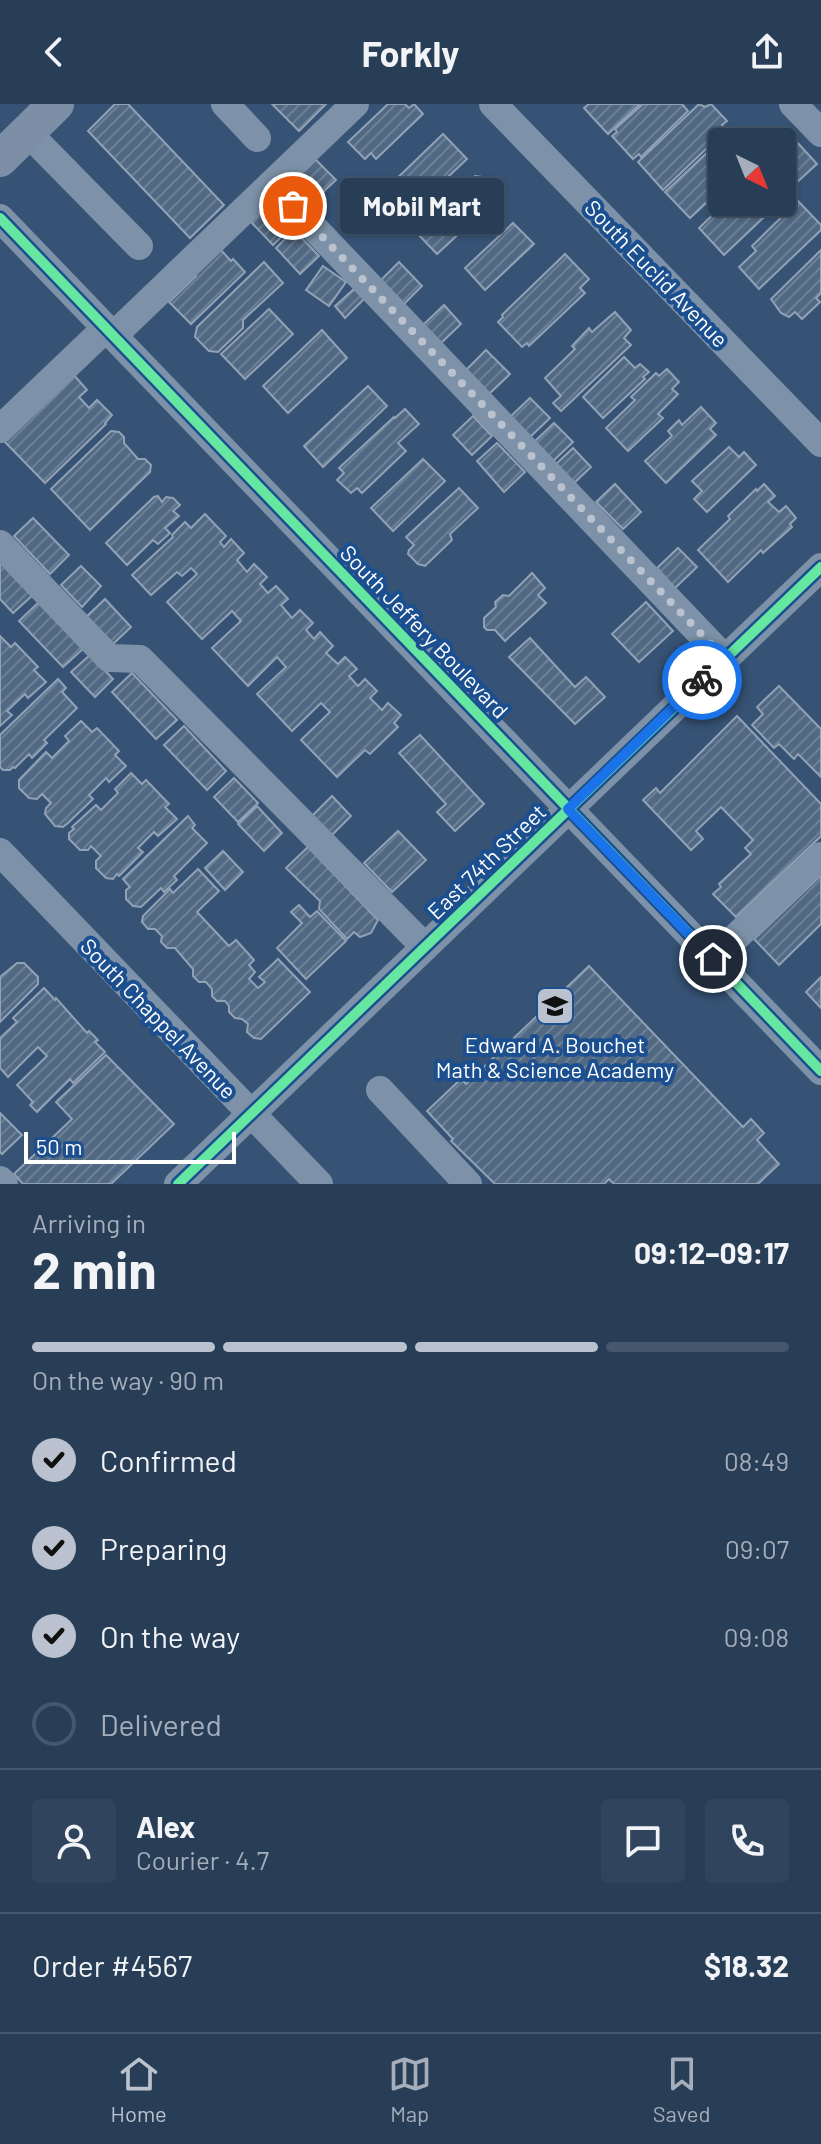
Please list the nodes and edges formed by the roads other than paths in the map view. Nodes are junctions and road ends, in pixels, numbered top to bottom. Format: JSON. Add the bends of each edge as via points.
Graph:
{"nodes":[{"id":1,"x":56,"y":104,"type":"edge"},
{"id":2,"x":225,"y":104,"type":"edge"},
{"id":3,"x":355,"y":104,"type":"edge"},
{"id":4,"x":493,"y":104,"type":"edge"},
{"id":5,"x":793,"y":104,"type":"edge"},
{"id":6,"x":27,"y":132,"type":"junction"},
{"id":7,"x":821,"y":133,"type":"edge"},
{"id":8,"x":257,"y":138,"type":"dead end"},
{"id":9,"x":0,"y":159,"type":"edge"},
{"id":10,"x":272,"y":184,"type":"junction"},
{"id":11,"x":0,"y":218,"type":"edge"},
{"id":12,"x":139,"y":246,"type":"dead end"},
{"id":13,"x":109,"y":332,"type":"junction"},
{"id":14,"x":0,"y":429,"type":"edge"},
{"id":15,"x":821,"y":443,"type":"edge"},
{"id":16,"x":0,"y":544,"type":"edge"},
{"id":17,"x":821,"y":567,"type":"edge"},
{"id":18,"x":725,"y":659,"type":"junction"},
{"id":19,"x":568,"y":809,"type":"junction"},
{"id":20,"x":0,"y":852,"type":"edge"},
{"id":21,"x":821,"y":856,"type":"edge"},
{"id":22,"x":425,"y":947,"type":"junction"},
{"id":23,"x":713,"y":959,"type":"junction"},
{"id":24,"x":821,"y":1071,"type":"edge"},
{"id":25,"x":380,"y":1090,"type":"dead end"},
{"id":26,"x":251,"y":1114,"type":"junction"},
{"id":27,"x":458,"y":1181,"type":"edge"},
{"id":28,"x":178,"y":1184,"type":"edge"},
{"id":29,"x":319,"y":1184,"type":"edge"}],
"edges":[{"from":1,"to":6,"type":"main road"},
{"from":2,"to":8,"type":"street"},
{"from":3,"to":10,"type":"street"},
{"from":4,"to":15,"type":"street","name":"South Euclid Avenue"},
{"from":5,"to":7,"type":"street"},
{"from":6,"to":9,"type":"main road"},
{"from":6,"to":12,"type":"street"},
{"from":10,"to":13,"type":"street"},
{"from":10,"to":18,"type":"street"},
{"from":11,"to":13,"type":"street","name":"South Jeffery Boulevard"},
{"from":13,"to":14,"type":"street"},
{"from":13,"to":19,"type":"street","name":"South Jeffery Boulevard"},
{"from":16,"to":22,"type":"street","via":[[109,658],[140,659]]},
{"from":17,"to":18,"type":"street","name":"East 74th Street"},
{"from":18,"to":19,"type":"street","name":"East 74th Street"},
{"from":19,"to":22,"type":"street","name":"East 74th Street"},
{"from":19,"to":23,"type":"street","name":"South Jeffery Boulevard"},
{"from":20,"to":26,"type":"street","name":"South Chappel Avenue"},
{"from":21,"to":23,"type":"street"},
{"from":22,"to":26,"type":"street","name":"East 74th Street"},
{"from":23,"to":24,"type":"street","name":"South Jeffery Boulevard"},
{"from":25,"to":27,"type":"street"},
{"from":26,"to":28,"type":"street","name":"East 74th Street"},
{"from":26,"to":29,"type":"street","name":"South Chappel Avenue"}]}
